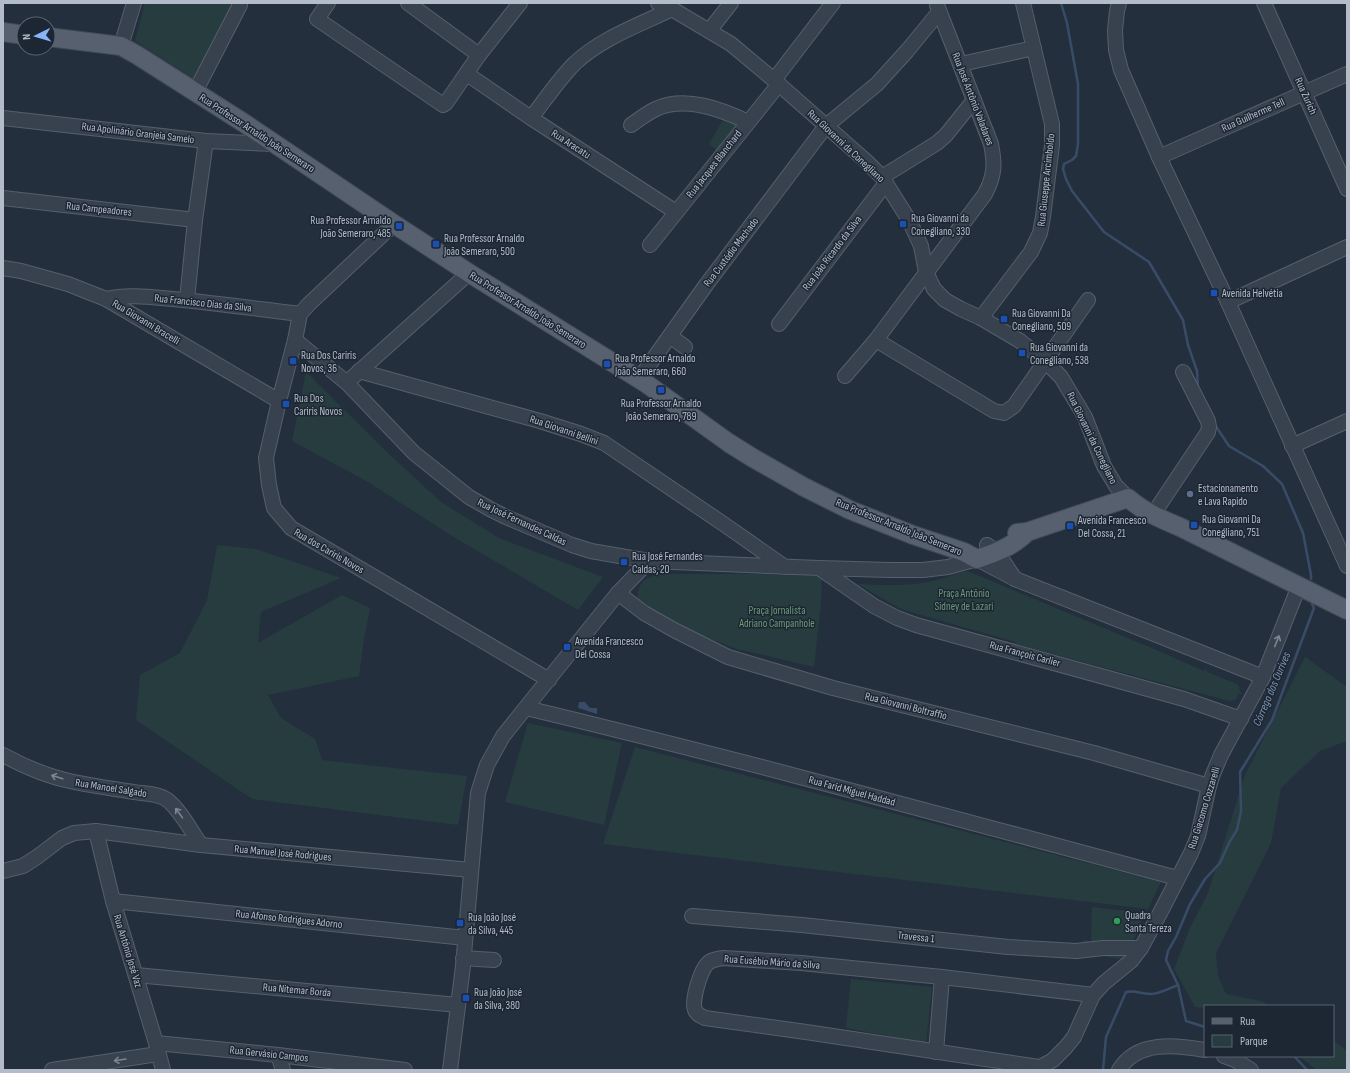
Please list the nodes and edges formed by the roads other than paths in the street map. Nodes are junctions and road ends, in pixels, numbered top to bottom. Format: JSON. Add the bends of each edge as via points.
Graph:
{"nodes":[{"id":1,"x":134,"y":3,"type":"edge"},
{"id":2,"x":328,"y":3,"type":"edge"},
{"id":3,"x":408,"y":3,"type":"edge"},
{"id":4,"x":520,"y":3,"type":"edge"},
{"id":5,"x":658,"y":3,"type":"edge"},
{"id":6,"x":731,"y":3,"type":"edge"},
{"id":7,"x":833,"y":3,"type":"edge"},
{"id":8,"x":1023,"y":3,"type":"edge"},
{"id":9,"x":1119,"y":3,"type":"edge"},
{"id":10,"x":1264,"y":3,"type":"edge"},
{"id":11,"x":240,"y":5,"type":"dead end"},
{"id":12,"x":938,"y":7,"type":"edge"},
{"id":13,"x":672,"y":9,"type":"junction"},
{"id":14,"x":709,"y":31,"type":"junction"},
{"id":15,"x":3,"y":32,"type":"edge"},
{"id":16,"x":16,"y":34,"type":"edge"},
{"id":17,"x":56,"y":38,"type":"edge"},
{"id":18,"x":121,"y":46,"type":"junction"},
{"id":19,"x":1034,"y":48,"type":"junction"},
{"id":20,"x":479,"y":55,"type":"junction"},
{"id":21,"x":961,"y":64,"type":"junction"},
{"id":22,"x":467,"y":74,"type":"junction"},
{"id":23,"x":1347,"y":74,"type":"edge"},
{"id":24,"x":776,"y":82,"type":"junction"},
{"id":25,"x":195,"y":92,"type":"junction"},
{"id":26,"x":1304,"y":92,"type":"junction"},
{"id":27,"x":974,"y":100,"type":"junction"},
{"id":28,"x":3,"y":118,"type":"edge"},
{"id":29,"x":531,"y":118,"type":"junction"},
{"id":30,"x":748,"y":122,"type":"junction"},
{"id":31,"x":631,"y":125,"type":"dead end"},
{"id":32,"x":826,"y":126,"type":"junction"},
{"id":33,"x":206,"y":141,"type":"junction"},
{"id":34,"x":273,"y":144,"type":"junction"},
{"id":35,"x":1159,"y":157,"type":"junction"},
{"id":36,"x":884,"y":180,"type":"junction"},
{"id":37,"x":1347,"y":189,"type":"edge"},
{"id":38,"x":3,"y":198,"type":"edge"},
{"id":39,"x":676,"y":212,"type":"junction"},
{"id":40,"x":195,"y":220,"type":"junction"},
{"id":41,"x":394,"y":224,"type":"junction"},
{"id":42,"x":650,"y":245,"type":"dead end"},
{"id":43,"x":1347,"y":247,"type":"edge"},
{"id":44,"x":3,"y":268,"type":"edge"},
{"id":45,"x":926,"y":272,"type":"junction"},
{"id":46,"x":469,"y":273,"type":"junction"},
{"id":47,"x":106,"y":299,"type":"junction"},
{"id":48,"x":187,"y":300,"type":"junction"},
{"id":49,"x":1088,"y":300,"type":"dead end"},
{"id":50,"x":1228,"y":302,"type":"junction"},
{"id":51,"x":300,"y":314,"type":"junction"},
{"id":52,"x":981,"y":318,"type":"junction"},
{"id":53,"x":779,"y":324,"type":"dead end"},
{"id":54,"x":670,"y":336,"type":"junction"},
{"id":55,"x":295,"y":340,"type":"junction"},
{"id":56,"x":876,"y":340,"type":"junction"},
{"id":57,"x":685,"y":347,"type":"dead end"},
{"id":58,"x":1045,"y":361,"type":"junction"},
{"id":59,"x":359,"y":371,"type":"junction"},
{"id":60,"x":1183,"y":372,"type":"dead end"},
{"id":61,"x":845,"y":376,"type":"dead end"},
{"id":62,"x":640,"y":379,"type":"junction"},
{"id":63,"x":347,"y":383,"type":"junction"},
{"id":64,"x":279,"y":401,"type":"junction"},
{"id":65,"x":1347,"y":421,"type":"edge"},
{"id":66,"x":1292,"y":446,"type":"junction"},
{"id":67,"x":1128,"y":498,"type":"junction"},
{"id":68,"x":1152,"y":516,"type":"junction"},
{"id":69,"x":981,"y":552,"type":"junction"},
{"id":70,"x":648,"y":561,"type":"junction"},
{"id":71,"x":1347,"y":566,"type":"edge"},
{"id":72,"x":785,"y":567,"type":"junction"},
{"id":73,"x":819,"y":568,"type":"junction"},
{"id":74,"x":1015,"y":579,"type":"junction"},
{"id":75,"x":1299,"y":586,"type":"junction"},
{"id":76,"x":618,"y":593,"type":"junction"},
{"id":77,"x":1330,"y":601,"type":"junction"},
{"id":78,"x":1347,"y":605,"type":"edge"},
{"id":79,"x":1347,"y":610,"type":"edge"},
{"id":80,"x":1263,"y":677,"type":"junction"},
{"id":81,"x":549,"y":680,"type":"junction"},
{"id":82,"x":526,"y":708,"type":"junction"},
{"id":83,"x":1241,"y":718,"type":"junction"},
{"id":84,"x":3,"y":755,"type":"edge"},
{"id":85,"x":1209,"y":786,"type":"junction"},
{"id":86,"x":96,"y":831,"type":"junction"},
{"id":87,"x":201,"y":845,"type":"junction"},
{"id":88,"x":471,"y":870,"type":"junction"},
{"id":89,"x":3,"y":871,"type":"edge"},
{"id":90,"x":1177,"y":878,"type":"junction"},
{"id":91,"x":113,"y":901,"type":"junction"},
{"id":92,"x":692,"y":916,"type":"dead end"},
{"id":93,"x":465,"y":938,"type":"junction"},
{"id":94,"x":1141,"y":948,"type":"junction"},
{"id":95,"x":463,"y":958,"type":"junction"},
{"id":96,"x":494,"y":960,"type":"dead end"},
{"id":97,"x":136,"y":975,"type":"junction"},
{"id":98,"x":942,"y":977,"type":"junction"},
{"id":99,"x":1093,"y":995,"type":"junction"},
{"id":100,"x":458,"y":1005,"type":"junction"},
{"id":101,"x":157,"y":1048,"type":"junction"},
{"id":102,"x":1204,"y":1050,"type":"edge"},
{"id":103,"x":936,"y":1052,"type":"junction"},
{"id":104,"x":278,"y":1055,"type":"junction"},
{"id":105,"x":1227,"y":1057,"type":"edge"},
{"id":106,"x":1037,"y":1069,"type":"edge"},
{"id":107,"x":52,"y":1070,"type":"edge"},
{"id":108,"x":163,"y":1070,"type":"edge"},
{"id":109,"x":283,"y":1070,"type":"edge"},
{"id":110,"x":405,"y":1070,"type":"edge"},
{"id":111,"x":450,"y":1070,"type":"edge"},
{"id":112,"x":1119,"y":1070,"type":"edge"},
{"id":113,"x":1251,"y":1070,"type":"edge"}],
"edges":[{"from":1,"to":18,"type":"street"},
{"from":2,"to":22,"type":"street","via":[[316,19],[441,104],[446,103]]},
{"from":3,"to":20,"type":"street"},
{"from":4,"to":20,"type":"street"},
{"from":5,"to":13,"type":"street","name":"Rua Giovanni da Conegliano"},
{"from":6,"to":14,"type":"street"},
{"from":7,"to":24,"type":"street","name":"Rua Jacques Blanchard"},
{"from":8,"to":19,"type":"street","name":"Rua Giuseppe Arcimboldo"},
{"from":9,"to":35,"type":"street","via":[[1115,30],[1121,70]]},
{"from":10,"to":26,"type":"street","name":"Rua Zurich"},
{"from":11,"to":25,"type":"street"},
{"from":12,"to":21,"type":"street","name":"Rua José Antônio Valadares"},
{"from":12,"to":32,"type":"street","name":"Rua Custódio Machado","via":[[907,51],[885,76]]},
{"from":13,"to":14,"type":"street","name":"Rua Giovanni da Conegliano"},
{"from":13,"to":29,"type":"street","via":[[598,46],[576,63]]},
{"from":14,"to":24,"type":"street","name":"Rua Giovanni da Conegliano","via":[[731,44]]},
{"from":15,"to":16,"type":"main road"},
{"from":17,"to":18,"type":"main road","name":"Rua Professor Arnaldo João Semeraro"},
{"from":18,"to":25,"type":"main road","name":"Rua Professor Arnaldo João Semeraro"},
{"from":19,"to":21,"type":"street"},
{"from":19,"to":52,"type":"street","name":"Rua Giuseppe Arcimboldo","via":[[1052,124],[1052,145],[1040,233],[1031,252]]},
{"from":20,"to":22,"type":"street"},
{"from":21,"to":27,"type":"street","name":"Rua José Antônio Valadares"},
{"from":22,"to":29,"type":"street","name":"Rua Aracatu"},
{"from":23,"to":26,"type":"street","name":"Rua Guilherme Tell"},
{"from":24,"to":30,"type":"street","name":"Rua Jacques Blanchard"},
{"from":24,"to":32,"type":"street","name":"Rua Giovanni da Conegliano"},
{"from":25,"to":34,"type":"main road","name":"Rua Professor Arnaldo João Semeraro"},
{"from":26,"to":35,"type":"street","name":"Rua Guilherme Tell"},
{"from":26,"to":37,"type":"street","name":"Rua Zurich"},
{"from":27,"to":36,"type":"street","via":[[946,135]]},
{"from":27,"to":45,"type":"street","name":"Rua José Antônio Valadares","via":[[991,144],[994,171],[985,194]]},
{"from":28,"to":33,"type":"street","name":"Rua Apolinário Granjeia Samelo"},
{"from":29,"to":39,"type":"street","name":"Rua Aracatu"},
{"from":30,"to":31,"type":"street","via":[[719,110],[680,102],[657,108]]},
{"from":30,"to":39,"type":"street","name":"Rua Jacques Blanchard"},
{"from":32,"to":36,"type":"street","name":"Rua Giovanni da Conegliano"},
{"from":32,"to":54,"type":"street","name":"Rua Custódio Machado"},
{"from":33,"to":34,"type":"street","name":"Rua Apolinário Granjeia Samelo"},
{"from":33,"to":40,"type":"street"},
{"from":34,"to":41,"type":"main road","name":"Rua Professor Arnaldo João Semeraro"},
{"from":35,"to":50,"type":"street"},
{"from":36,"to":45,"type":"street","name":"Rua Giovanni da Conegliano","via":[[909,220],[921,246]]},
{"from":36,"to":53,"type":"street","name":"Rua João Ricardo da Silva"},
{"from":38,"to":40,"type":"street","name":"Rua Campeadores"},
{"from":39,"to":42,"type":"street","name":"Rua Jacques Blanchard"},
{"from":40,"to":48,"type":"street"},
{"from":41,"to":46,"type":"main road","name":"Rua Professor Arnaldo João Semeraro"},
{"from":41,"to":51,"type":"street"},
{"from":43,"to":50,"type":"street"},
{"from":44,"to":47,"type":"street","name":"Rua Giovanni Bracelli","via":[[68,284]]},
{"from":45,"to":52,"type":"street","name":"Rua Giovanni da Conegliano","via":[[934,289],[945,300]]},
{"from":45,"to":56,"type":"street","name":"Rua José Antônio Valadares"},
{"from":46,"to":59,"type":"street"},
{"from":46,"to":62,"type":"main road","name":"Rua Professor Arnaldo João Semeraro"},
{"from":47,"to":48,"type":"street","name":"Rua Francisco Dias da Silva","via":[[125,296]]},
{"from":47,"to":64,"type":"street","name":"Rua Giovanni Bracelli"},
{"from":48,"to":51,"type":"street","name":"Rua Francisco Dias da Silva"},
{"from":49,"to":58,"type":"street"},
{"from":50,"to":66,"type":"street"},
{"from":51,"to":55,"type":"street","name":"Rua dos Cariris Novos"},
{"from":52,"to":58,"type":"street","name":"Rua Giovanni da Conegliano","via":[[1020,341]]},
{"from":54,"to":57,"type":"street"},
{"from":54,"to":62,"type":"street","name":"Rua Custódio Machado"},
{"from":55,"to":63,"type":"street","name":"Rua José Fernandes Caldas"},
{"from":55,"to":64,"type":"street","name":"Rua dos Cariris Novos"},
{"from":56,"to":58,"type":"street","via":[[994,411],[1004,413],[1014,406]]},
{"from":56,"to":61,"type":"street","name":"Rua José Antônio Valadares"},
{"from":58,"to":67,"type":"street","name":"Rua Giovanni da Conegliano","via":[[1061,377],[1084,417],[1104,466],[1116,486]]},
{"from":59,"to":63,"type":"street"},
{"from":59,"to":72,"type":"street","name":"Rua Giovanni Bellini","via":[[540,421],[604,443]]},
{"from":60,"to":68,"type":"street","via":[[1208,421],[1208,432]]},
{"from":62,"to":69,"type":"main road","name":"Rua Professor Arnaldo João Semeraro","via":[[729,443],[791,480],[850,510],[913,535]]},
{"from":63,"to":70,"type":"street","name":"Rua José Fernandes Caldas","via":[[414,453],[469,497],[490,510],[572,545]]},
{"from":64,"to":81,"type":"street","name":"Rua dos Cariris Novos","via":[[266,458],[274,508],[291,528]]},
{"from":65,"to":66,"type":"street"},
{"from":66,"to":71,"type":"street"},
{"from":67,"to":68,"type":"main road","name":"Rua Giovanni da Conegliano"},
{"from":67,"to":69,"type":"main road","via":[[1027,532],[1016,533]]},
{"from":68,"to":75,"type":"main road","name":"Rua Giovanni da Conegliano"},
{"from":69,"to":73,"type":"street","via":[[944,558],[923,570]]},
{"from":69,"to":74,"type":"street","name":"Rua Professor Arnaldo João Semeraro"},
{"from":69,"to":74,"type":"street"},
{"from":70,"to":72,"type":"street","name":"Rua José Fernandes Caldas"},
{"from":70,"to":76,"type":"street"},
{"from":72,"to":73,"type":"street"},
{"from":73,"to":83,"type":"street","name":"Rua François Carlier","via":[[874,606],[916,625],[1184,699]]},
{"from":74,"to":80,"type":"street","name":"Rua Professor Arnaldo João Semeraro"},
{"from":75,"to":77,"type":"main road","name":"Rua Giovanni da Conegliano"},
{"from":80,"to":75,"type":"street","name":"Rua Giacomo Cozzarelli","one_way":true},
{"from":76,"to":81,"type":"street"},
{"from":76,"to":85,"type":"street","name":"Rua Giovanni Boltraffio","via":[[644,613],[728,657],[833,688]]},
{"from":77,"to":78,"type":"main road","name":"Rua Giovanni da Conegliano"},
{"from":77,"to":79,"type":"main road","name":"Rua Giovanni da Conegliano"},
{"from":80,"to":83,"type":"street","name":"Rua Giacomo Cozzarelli"},
{"from":81,"to":82,"type":"street"},
{"from":82,"to":88,"type":"street","via":[[503,736],[487,765],[478,793]]},
{"from":82,"to":90,"type":"street","name":"Rua Farid Miguel Haddad","via":[[785,772]]},
{"from":83,"to":85,"type":"street","name":"Rua Giacomo Cozzarelli","via":[[1221,755]]},
{"from":87,"to":84,"type":"street","name":"Rua Manoel Salgado","one_way":true,"via":[[176,808],[158,795],[72,782],[38,771]]},
{"from":85,"to":90,"type":"street","name":"Rua Giacomo Cozzarelli","via":[[1198,836]]},
{"from":86,"to":87,"type":"street","name":"Rua Manuel José Rodrigues"},
{"from":86,"to":89,"type":"street","name":"Rua Manuel José Rodrigues","via":[[74,833],[62,838],[23,866]]},
{"from":86,"to":91,"type":"street","name":"Rua Antônio José Vaz"},
{"from":87,"to":88,"type":"street","name":"Rua Manuel José Rodrigues"},
{"from":88,"to":93,"type":"street"},
{"from":90,"to":94,"type":"street","name":"Rua Giacomo Cozzarelli"},
{"from":91,"to":93,"type":"street","name":"Rua Afonso Rodrigues Adorno"},
{"from":91,"to":97,"type":"street","name":"Rua Antônio José Vaz"},
{"from":92,"to":94,"type":"street","name":"Travessa 1","via":[[1008,947],[1076,951]]},
{"from":93,"to":95,"type":"street"},
{"from":94,"to":99,"type":"street","name":"Rua Giacomo Cozzarelli","via":[[1131,961]]},
{"from":95,"to":96,"type":"street"},
{"from":95,"to":100,"type":"street"},
{"from":97,"to":100,"type":"street","name":"Rua Nitemar Borda"},
{"from":97,"to":101,"type":"street","name":"Rua Antônio José Vaz"},
{"from":98,"to":99,"type":"street","name":"Rua Eusébio Mário da Silva"},
{"from":98,"to":103,"type":"street"},
{"from":98,"to":103,"type":"street","name":"Rua Eusébio Mário da Silva","via":[[723,958],[709,962],[704,968],[694,1009],[705,1018]]},
{"from":99,"to":106,"type":"street","name":"Rua Giacomo Cozzarelli","via":[[1074,1037],[1053,1060]]},
{"from":100,"to":111,"type":"street"},
{"from":101,"to":104,"type":"street","name":"Rua Gervásio Campos"},
{"from":101,"to":107,"type":"street","name":"Rua Gervásio Campos","one_way":true},
{"from":101,"to":108,"type":"street","name":"Rua Antônio José Vaz"},
{"from":102,"to":112,"type":"street","via":[[1174,1046],[1155,1047],[1134,1055]]},
{"from":103,"to":106,"type":"street","name":"Rua Eusébio Mário da Silva"},
{"from":104,"to":109,"type":"street"},
{"from":104,"to":110,"type":"street","name":"Rua Gervásio Campos"},
{"from":105,"to":113,"type":"street"}]}
